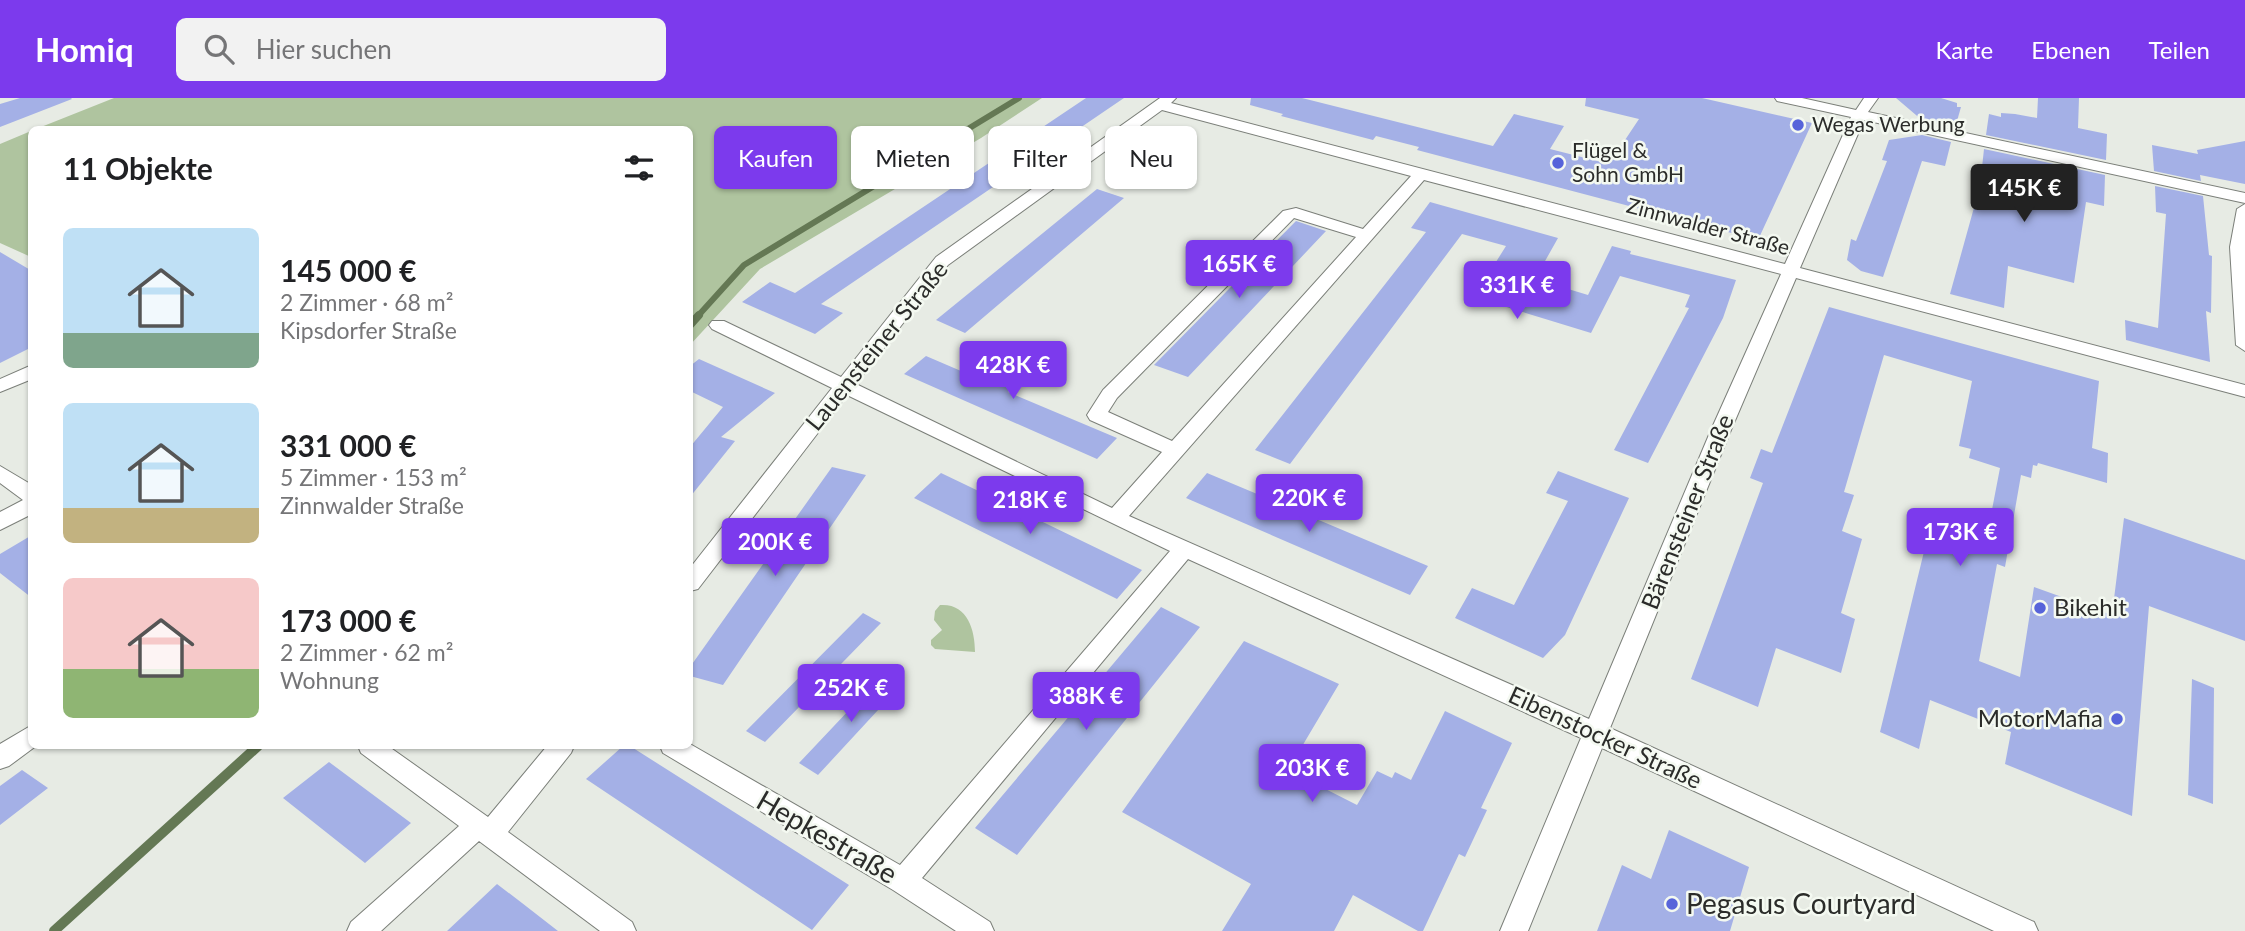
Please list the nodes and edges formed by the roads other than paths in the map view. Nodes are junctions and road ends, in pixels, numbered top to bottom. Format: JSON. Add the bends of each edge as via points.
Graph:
{"nodes":[{"id":1,"x":1782,"y":98,"type":"edge"},
{"id":2,"x":1871,"y":98,"type":"edge"},
{"id":3,"x":1164,"y":101,"type":"edge"},
{"id":4,"x":1858,"y":115,"type":"junction"},
{"id":5,"x":1420,"y":175,"type":"junction"},
{"id":6,"x":2245,"y":198,"type":"edge"},
{"id":7,"x":2245,"y":209,"type":"edge"},
{"id":8,"x":1367,"y":234,"type":"junction"},
{"id":9,"x":1790,"y":273,"type":"junction"},
{"id":10,"x":718,"y":325,"type":"dead end"},
{"id":11,"x":2245,"y":345,"type":"edge"},
{"id":12,"x":28,"y":373,"type":"edge"},
{"id":13,"x":0,"y":386,"type":"edge"},
{"id":14,"x":843,"y":386,"type":"junction"},
{"id":15,"x":2245,"y":391,"type":"edge"},
{"id":16,"x":1175,"y":450,"type":"junction"},
{"id":17,"x":0,"y":473,"type":"edge"},
{"id":18,"x":28,"y":493,"type":"edge"},
{"id":19,"x":28,"y":506,"type":"edge"},
{"id":20,"x":1115,"y":518,"type":"junction"},
{"id":21,"x":0,"y":522,"type":"edge"},
{"id":22,"x":1185,"y":548,"type":"junction"},
{"id":23,"x":693,"y":579,"type":"edge"},
{"id":24,"x":1597,"y":733,"type":"junction"},
{"id":25,"x":28,"y":738,"type":"edge"},
{"id":26,"x":374,"y":749,"type":"edge"},
{"id":27,"x":559,"y":749,"type":"edge"},
{"id":28,"x":677,"y":749,"type":"edge"},
{"id":29,"x":0,"y":758,"type":"edge"},
{"id":30,"x":484,"y":829,"type":"junction"},
{"id":31,"x":903,"y":881,"type":"junction"},
{"id":32,"x":361,"y":931,"type":"edge"},
{"id":33,"x":622,"y":931,"type":"edge"},
{"id":34,"x":980,"y":931,"type":"edge"},
{"id":35,"x":1514,"y":931,"type":"edge"},
{"id":36,"x":2024,"y":931,"type":"edge"}],
"edges":[{"from":1,"to":4,"type":"street"},
{"from":2,"to":4,"type":"street","name":"Bärensteiner Straße"},
{"from":3,"to":5,"type":"street","name":"Zinnwalder Straße"},
{"from":3,"to":14,"type":"street","name":"Lauensteiner Straße","via":[[942,261]]},
{"from":4,"to":6,"type":"street"},
{"from":4,"to":9,"type":"street","name":"Bärensteiner Straße"},
{"from":5,"to":8,"type":"street"},
{"from":5,"to":9,"type":"street","name":"Zinnwalder Straße"},
{"from":7,"to":11,"type":"street","via":[[2238,247]]},
{"from":8,"to":16,"type":"street"},
{"from":8,"to":16,"type":"street","via":[[1289,214],[1110,394],[1097,415]]},
{"from":9,"to":15,"type":"street","name":"Zinnwalder Straße"},
{"from":9,"to":24,"type":"street","name":"Bärensteiner Straße"},
{"from":10,"to":14,"type":"street","name":"Eibenstocker Straße"},
{"from":12,"to":13,"type":"street"},
{"from":14,"to":20,"type":"street","name":"Eibenstocker Straße"},
{"from":14,"to":23,"type":"street","name":"Lauensteiner Straße"},
{"from":16,"to":20,"type":"street"},
{"from":17,"to":18,"type":"street"},
{"from":19,"to":21,"type":"street"},
{"from":20,"to":22,"type":"street","name":"Eibenstocker Straße"},
{"from":22,"to":24,"type":"street","name":"Eibenstocker Straße"},
{"from":22,"to":31,"type":"street"},
{"from":24,"to":35,"type":"street","name":"Bärensteiner Straße"},
{"from":24,"to":36,"type":"street","name":"Eibenstocker Straße"},
{"from":25,"to":29,"type":"street"},
{"from":26,"to":30,"type":"street"},
{"from":27,"to":30,"type":"street"},
{"from":28,"to":31,"type":"street","name":"Hepkestraße"},
{"from":30,"to":32,"type":"street"},
{"from":30,"to":33,"type":"street"},
{"from":31,"to":34,"type":"street","name":"Hepkestraße"}]}
